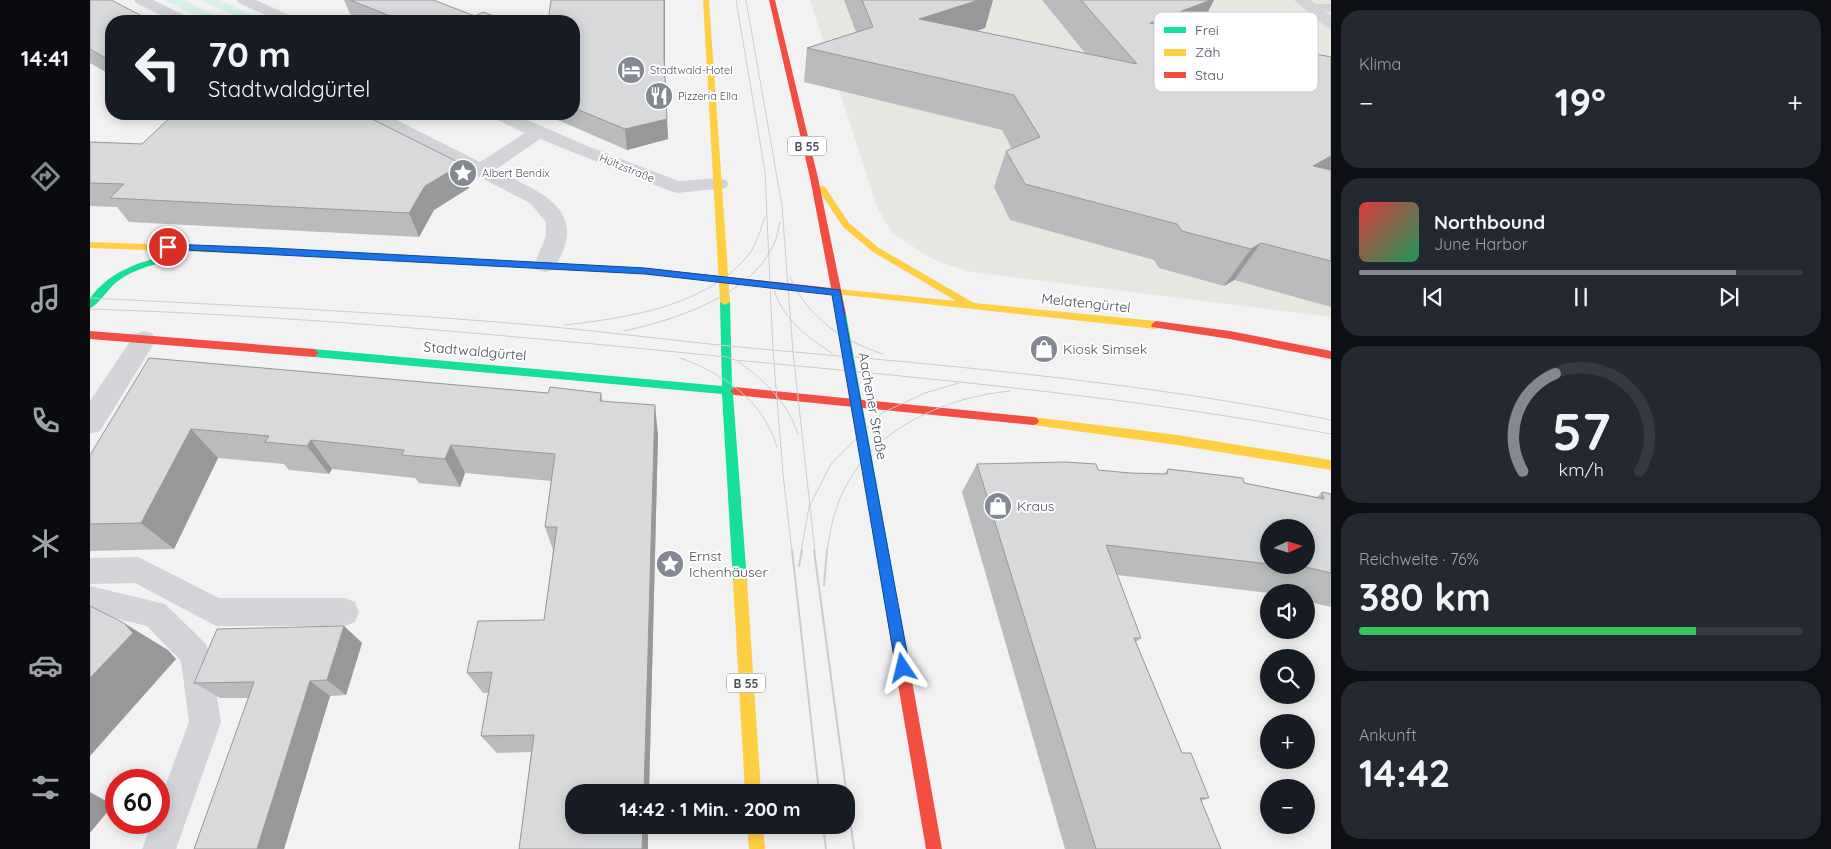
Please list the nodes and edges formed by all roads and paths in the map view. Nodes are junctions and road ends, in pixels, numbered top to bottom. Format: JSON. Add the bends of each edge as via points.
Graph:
{"nodes":[{"id":1,"x":141,"y":0,"type":"edge"},
{"id":2,"x":244,"y":0,"type":"edge"},
{"id":3,"x":706,"y":0,"type":"edge"},
{"id":4,"x":772,"y":0,"type":"edge"},
{"id":5,"x":1306,"y":4,"type":"edge"},
{"id":6,"x":1331,"y":8,"type":"edge"},
{"id":7,"x":1316,"y":12,"type":"edge"},
{"id":8,"x":1318,"y":14,"type":"edge"},
{"id":9,"x":172,"y":15,"type":"edge"},
{"id":10,"x":278,"y":15,"type":"edge"},
{"id":11,"x":1331,"y":24,"type":"edge"},
{"id":12,"x":383,"y":120,"type":"edge"},
{"id":13,"x":512,"y":120,"type":"edge"},
{"id":14,"x":539,"y":132,"type":"junction"},
{"id":15,"x":481,"y":170,"type":"junction"},
{"id":16,"x":814,"y":178,"type":"junction"},
{"id":17,"x":719,"y":184,"type":"junction"},
{"id":18,"x":90,"y":245,"type":"edge"},
{"id":19,"x":227,"y":249,"type":"junction"},
{"id":20,"x":545,"y":265,"type":"junction"},
{"id":21,"x":725,"y":280,"type":"junction"},
{"id":22,"x":837,"y":292,"type":"junction"},
{"id":23,"x":90,"y":305,"type":"edge"},
{"id":24,"x":974,"y":307,"type":"junction"},
{"id":25,"x":90,"y":335,"type":"edge"},
{"id":26,"x":144,"y":340,"type":"junction"},
{"id":27,"x":1331,"y":355,"type":"edge"},
{"id":28,"x":727,"y":390,"type":"junction"},
{"id":29,"x":856,"y":402,"type":"junction"},
{"id":30,"x":90,"y":422,"type":"edge"},
{"id":31,"x":1331,"y":465,"type":"edge"},
{"id":32,"x":90,"y":571,"type":"edge"},
{"id":33,"x":90,"y":598,"type":"edge"},
{"id":34,"x":344,"y":612,"type":"dead end"},
{"id":35,"x":753,"y":784,"type":"edge"},
{"id":36,"x":756,"y":834,"type":"edge"},
{"id":37,"x":159,"y":849,"type":"edge"},
{"id":38,"x":757,"y":849,"type":"edge"},
{"id":39,"x":934,"y":849,"type":"edge"}],
"edges":[{"from":1,"to":9,"type":"street"},
{"from":2,"to":10,"type":"street"},
{"from":3,"to":17,"type":"main road","number":"B 55"},
{"from":4,"to":16,"type":"main road","name":"Aachener Straße","number":"B 55"},
{"from":5,"to":6,"type":"lane"},
{"from":5,"to":7,"type":"street"},
{"from":8,"to":11,"type":"street"},
{"from":12,"to":15,"type":"street"},
{"from":13,"to":14,"type":"street","name":"Hültzstraße"},
{"from":14,"to":15,"type":"street"},
{"from":14,"to":17,"type":"street","name":"Hültzstraße","via":[[677,187]]},
{"from":15,"to":20,"type":"street","via":[[537,198],[554,213],[558,236]]},
{"from":16,"to":22,"type":"main road","name":"Aachener Straße","number":"B 55"},
{"from":16,"to":24,"type":"main road","via":[[846,225],[876,250]]},
{"from":17,"to":21,"type":"main road","number":"B 55"},
{"from":18,"to":19,"type":"main road"},
{"from":19,"to":20,"type":"main road"},
{"from":19,"to":23,"type":"main road","via":[[144,262],[119,274]]},
{"from":20,"to":21,"type":"main road"},
{"from":21,"to":22,"type":"main road"},
{"from":21,"to":28,"type":"main road","number":"B 55"},
{"from":22,"to":24,"type":"main road","name":"Melatengürtel"},
{"from":22,"to":29,"type":"main road","name":"Aachener Straße","number":"B 55"},
{"from":24,"to":27,"type":"main road","name":"Melatengürtel","via":[[1181,328]]},
{"from":25,"to":26,"type":"main road","name":"Stadtwaldgürtel"},
{"from":26,"to":28,"type":"main road","name":"Stadtwaldgürtel","via":[[477,366]]},
{"from":26,"to":30,"type":"street"},
{"from":28,"to":29,"type":"main road","name":"Stadtwaldgürtel"},
{"from":28,"to":35,"type":"main road","number":"B 55"},
{"from":29,"to":31,"type":"main road","via":[[1148,436]]},
{"from":29,"to":39,"type":"main road","name":"Aachener Straße","number":"B 55"},
{"from":32,"to":34,"type":"lane","via":[[138,570],[216,612]]},
{"from":33,"to":37,"type":"lane","via":[[155,614],[195,654],[205,722]]},
{"from":36,"to":38,"type":"main road"}]}
